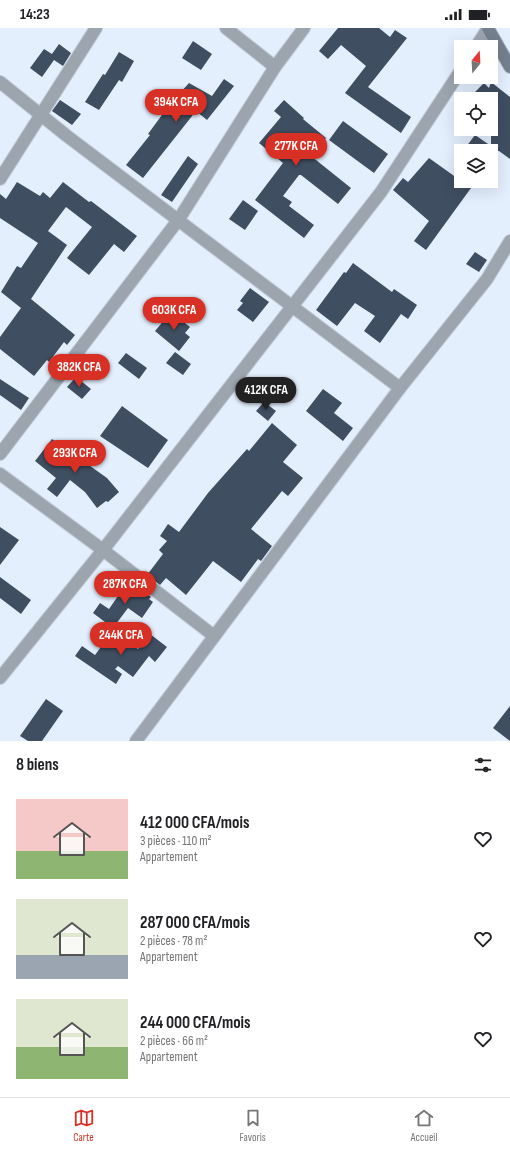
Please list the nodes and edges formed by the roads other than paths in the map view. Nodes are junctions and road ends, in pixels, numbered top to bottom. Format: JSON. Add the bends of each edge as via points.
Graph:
{"nodes":[{"id":1,"x":96,"y":28,"type":"edge"},
{"id":2,"x":226,"y":28,"type":"edge"},
{"id":3,"x":304,"y":28,"type":"edge"},
{"id":4,"x":488,"y":28,"type":"edge"},
{"id":5,"x":480,"y":40,"type":"edge"},
{"id":6,"x":275,"y":67,"type":"junction"},
{"id":7,"x":510,"y":67,"type":"edge"},
{"id":8,"x":454,"y":81,"type":"edge"},
{"id":9,"x":0,"y":82,"type":"edge"},
{"id":10,"x":41,"y":115,"type":"junction"},
{"id":11,"x":0,"y":179,"type":"edge"},
{"id":12,"x":178,"y":219,"type":"junction"},
{"id":13,"x":510,"y":241,"type":"edge"},
{"id":14,"x":293,"y":305,"type":"junction"},
{"id":15,"x":400,"y":388,"type":"junction"},
{"id":16,"x":0,"y":454,"type":"edge"},
{"id":17,"x":0,"y":474,"type":"edge"},
{"id":18,"x":103,"y":550,"type":"junction"},
{"id":19,"x":214,"y":636,"type":"junction"},
{"id":20,"x":0,"y":678,"type":"edge"},
{"id":21,"x":136,"y":741,"type":"edge"}],
"edges":[{"from":1,"to":10,"type":"street"},
{"from":2,"to":6,"type":"street"},
{"from":3,"to":6,"type":"street"},
{"from":4,"to":5,"type":"street"},
{"from":4,"to":7,"type":"street"},
{"from":6,"to":12,"type":"street"},
{"from":8,"to":14,"type":"street","via":[[381,192]]},
{"from":9,"to":10,"type":"street"},
{"from":10,"to":11,"type":"street"},
{"from":10,"to":12,"type":"street"},
{"from":12,"to":14,"type":"street"},
{"from":12,"to":16,"type":"street"},
{"from":13,"to":15,"type":"street","via":[[487,278]]},
{"from":14,"to":15,"type":"street"},
{"from":14,"to":18,"type":"street"},
{"from":15,"to":19,"type":"street"},
{"from":17,"to":18,"type":"street"},
{"from":18,"to":19,"type":"street"},
{"from":18,"to":20,"type":"street"},
{"from":19,"to":21,"type":"street"}]}
